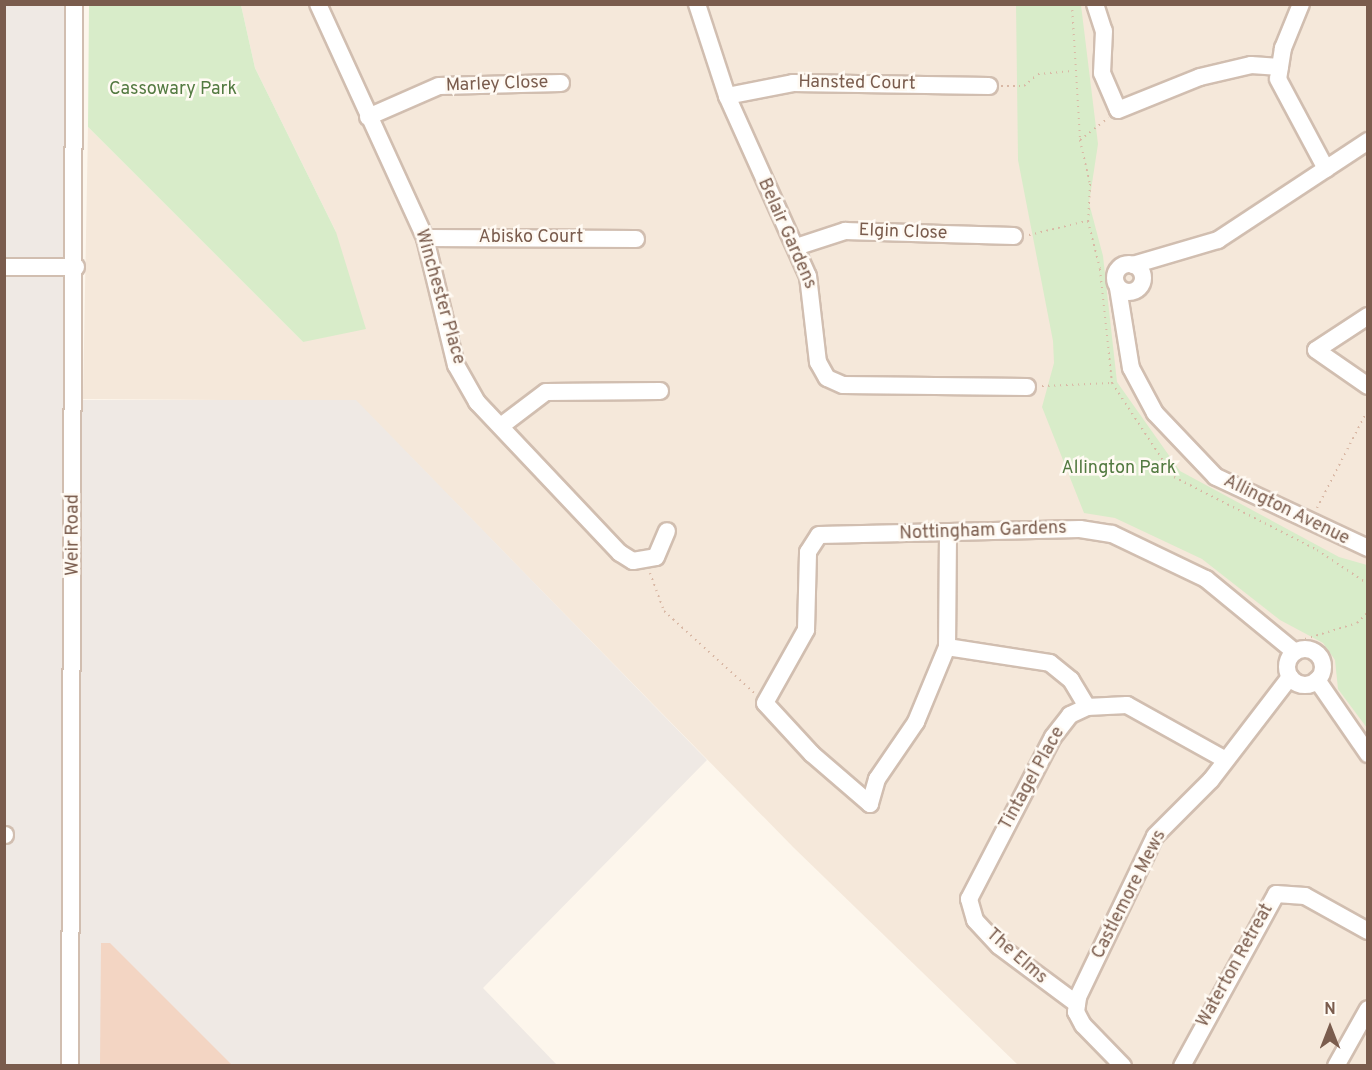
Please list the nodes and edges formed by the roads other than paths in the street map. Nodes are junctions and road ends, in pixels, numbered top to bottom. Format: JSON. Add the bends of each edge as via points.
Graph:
{"nodes":[{"id":1,"x":74,"y":4,"type":"edge"},
{"id":2,"x":318,"y":4,"type":"edge"},
{"id":3,"x":697,"y":4,"type":"edge"},
{"id":4,"x":1095,"y":4,"type":"edge"},
{"id":5,"x":1301,"y":4,"type":"edge"},
{"id":6,"x":1280,"y":68,"type":"junction"},
{"id":7,"x":561,"y":83,"type":"dead end"},
{"id":8,"x":989,"y":86,"type":"road end"},
{"id":9,"x":727,"y":96,"type":"junction"},
{"id":10,"x":368,"y":117,"type":"junction"},
{"id":11,"x":1368,"y":141,"type":"edge"},
{"id":12,"x":1326,"y":169,"type":"junction"},
{"id":13,"x":1014,"y":236,"type":"road end"},
{"id":14,"x":425,"y":238,"type":"junction"},
{"id":15,"x":636,"y":239,"type":"dead end"},
{"id":16,"x":796,"y":247,"type":"junction"},
{"id":17,"x":4,"y":267,"type":"edge"},
{"id":18,"x":76,"y":267,"type":"junction"},
{"id":19,"x":1138,"y":269,"type":"junction"},
{"id":20,"x":1125,"y":290,"type":"junction"},
{"id":21,"x":1368,"y":316,"type":"edge"},
{"id":22,"x":1368,"y":386,"type":"edge"},
{"id":23,"x":1027,"y":387,"type":"road end"},
{"id":24,"x":660,"y":391,"type":"dead end"},
{"id":25,"x":501,"y":426,"type":"junction"},
{"id":26,"x":667,"y":531,"type":"dead end"},
{"id":27,"x":948,"y":535,"type":"junction"},
{"id":28,"x":1368,"y":548,"type":"edge"},
{"id":29,"x":1300,"y":645,"type":"junction"},
{"id":30,"x":946,"y":647,"type":"junction"},
{"id":31,"x":1290,"y":677,"type":"junction"},
{"id":32,"x":1317,"y":680,"type":"junction"},
{"id":33,"x":1087,"y":707,"type":"junction"},
{"id":34,"x":1368,"y":754,"type":"edge"},
{"id":35,"x":1224,"y":759,"type":"junction"},
{"id":36,"x":969,"y":899,"type":"joint"},
{"id":37,"x":1368,"y":931,"type":"edge"},
{"id":38,"x":1077,"y":1004,"type":"junction"},
{"id":39,"x":1368,"y":1009,"type":"edge"},
{"id":40,"x":70,"y":1065,"type":"edge"},
{"id":41,"x":1123,"y":1065,"type":"edge"},
{"id":42,"x":1182,"y":1065,"type":"edge"},
{"id":43,"x":1336,"y":1065,"type":"edge"}],
"edges":[{"from":1,"to":18,"type":"street","name":"Weir Road"},
{"from":2,"to":10,"type":"street","name":"Winchester Place"},
{"from":3,"to":9,"type":"street","name":"Belair Gardens"},
{"from":4,"to":6,"type":"street","via":[[1104,31],[1102,73],[1118,110],[1200,77],[1251,65]]},
{"from":5,"to":6,"type":"street"},
{"from":6,"to":12,"type":"street","via":[[1278,79],[1299,125]]},
{"from":7,"to":10,"type":"street","name":"Marley Close","via":[[439,86]]},
{"from":8,"to":9,"type":"street","name":"Hansted Court","via":[[793,83]]},
{"from":9,"to":16,"type":"street","name":"Belair Gardens"},
{"from":10,"to":14,"type":"street","name":"Winchester Place"},
{"from":11,"to":12,"type":"street"},
{"from":12,"to":19,"type":"street","via":[[1218,240]]},
{"from":13,"to":16,"type":"street","name":"Elgin Close","via":[[845,231]]},
{"from":14,"to":15,"type":"street","name":"Abisko Court"},
{"from":14,"to":25,"type":"street","name":"Winchester Place","via":[[456,365],[477,402]]},
{"from":16,"to":23,"type":"street","name":"Belair Gardens","via":[[813,293],[818,362],[833,382]]},
{"from":17,"to":18,"type":"street"},
{"from":18,"to":40,"type":"street","name":"Weir Road"},
{"from":19,"to":20,"type":"street"},
{"from":19,"to":20,"type":"street","via":[[1117,270]]},
{"from":20,"to":28,"type":"street","name":"Allington Avenue","via":[[1123,316],[1131,368],[1155,413],[1216,477]]},
{"from":21,"to":22,"type":"street","via":[[1316,350]]},
{"from":24,"to":25,"type":"street","via":[[546,392]]},
{"from":25,"to":26,"type":"street","name":"Winchester Place","via":[[620,553],[646,562],[656,557]]},
{"from":27,"to":29,"type":"street","name":"Nottingham Gardens","via":[[1080,529],[1112,534],[1206,579]]},
{"from":27,"to":30,"type":"street"},
{"from":27,"to":30,"type":"street","name":"Nottingham Gardens","via":[[819,535],[809,542],[806,630],[765,703],[812,754],[870,804],[877,779],[916,722]]},
{"from":29,"to":31,"type":"street","via":[[1287,663]]},
{"from":29,"to":32,"type":"street","via":[[1321,658]]},
{"from":30,"to":33,"type":"street","via":[[1050,663],[1071,680]]},
{"from":31,"to":32,"type":"street","via":[[1303,684]]},
{"from":31,"to":35,"type":"street","name":"Castlemore Mews"},
{"from":32,"to":34,"type":"street"},
{"from":33,"to":35,"type":"street","via":[[1127,705]]},
{"from":33,"to":36,"type":"street","name":"Tintagel Place","via":[[1070,715],[1053,737]]},
{"from":35,"to":38,"type":"street","name":"Castlemore Mews","via":[[1211,780],[1155,836]]},
{"from":36,"to":38,"type":"street","name":"The Elms","via":[[975,920],[999,946]]},
{"from":37,"to":42,"type":"street","name":"Waterton Retreat","via":[[1305,896],[1276,894]]},
{"from":38,"to":41,"type":"street","via":[[1083,1025]]},
{"from":39,"to":43,"type":"street"}]}
